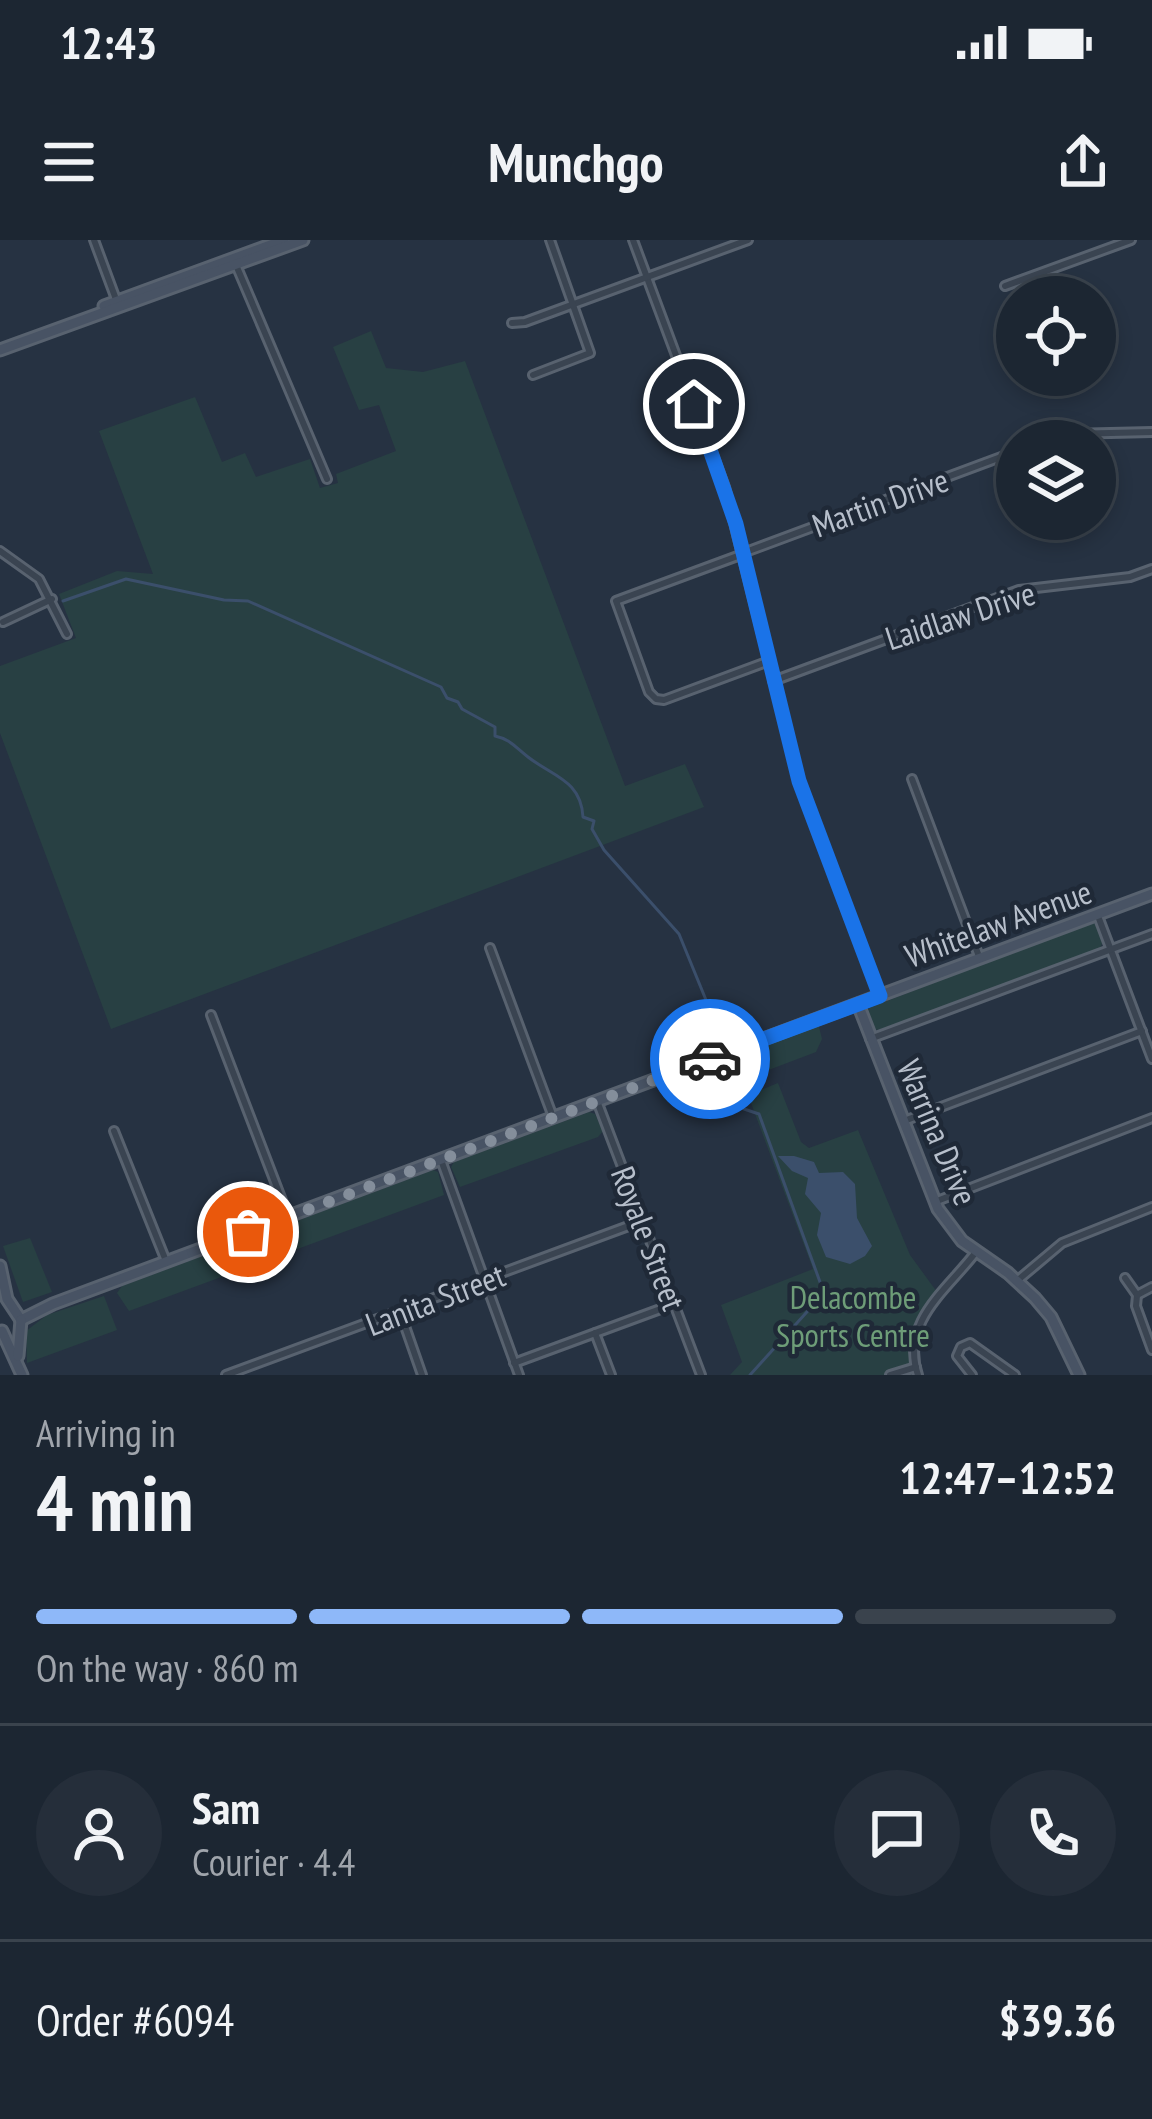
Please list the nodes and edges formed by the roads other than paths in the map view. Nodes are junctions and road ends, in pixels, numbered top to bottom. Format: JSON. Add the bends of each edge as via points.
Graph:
{"nodes":[{"id":1,"x":94,"y":240,"type":"edge"},
{"id":2,"x":284,"y":240,"type":"edge"},
{"id":3,"x":303,"y":240,"type":"edge"},
{"id":4,"x":550,"y":240,"type":"edge"},
{"id":5,"x":633,"y":240,"type":"edge"},
{"id":6,"x":748,"y":240,"type":"edge"},
{"id":7,"x":1131,"y":240,"type":"edge"},
{"id":8,"x":234,"y":262,"type":"junction"},
{"id":9,"x":1032,"y":276,"type":"edge"},
{"id":10,"x":647,"y":277,"type":"junction"},
{"id":11,"x":118,"y":304,"type":"junction"},
{"id":12,"x":573,"y":304,"type":"junction"},
{"id":13,"x":512,"y":323,"type":"dead end"},
{"id":14,"x":0,"y":350,"type":"edge"},
{"id":15,"x":533,"y":375,"type":"dead end"},
{"id":16,"x":1152,"y":432,"type":"edge"},
{"id":17,"x":1116,"y":433,"type":"edge"},
{"id":18,"x":996,"y":459,"type":"edge"},
{"id":19,"x":327,"y":479,"type":"dead end"},
{"id":20,"x":0,"y":551,"type":"edge"},
{"id":21,"x":743,"y":554,"type":"junction"},
{"id":22,"x":1152,"y":569,"type":"edge"},
{"id":23,"x":52,"y":599,"type":"junction"},
{"id":24,"x":3,"y":622,"type":"dead end"},
{"id":25,"x":67,"y":634,"type":"dead end"},
{"id":26,"x":769,"y":661,"type":"junction"},
{"id":27,"x":773,"y":681,"type":"junction"},
{"id":28,"x":912,"y":779,"type":"dead end"},
{"id":29,"x":1152,"y":894,"type":"edge"},
{"id":30,"x":1098,"y":915,"type":"junction"},
{"id":31,"x":1152,"y":934,"type":"edge"},
{"id":32,"x":490,"y":948,"type":"dead end"},
{"id":33,"x":1111,"y":949,"type":"junction"},
{"id":34,"x":980,"y":959,"type":"junction"},
{"id":35,"x":880,"y":996,"type":"junction"},
{"id":36,"x":858,"y":1004,"type":"junction"},
{"id":37,"x":211,"y":1015,"type":"dead end"},
{"id":38,"x":1142,"y":1031,"type":"junction"},
{"id":39,"x":870,"y":1039,"type":"junction"},
{"id":40,"x":1152,"y":1058,"type":"edge"},
{"id":41,"x":597,"y":1101,"type":"junction"},
{"id":42,"x":553,"y":1118,"type":"junction"},
{"id":43,"x":1152,"y":1118,"type":"edge"},
{"id":44,"x":901,"y":1122,"type":"junction"},
{"id":45,"x":114,"y":1131,"type":"dead end"},
{"id":46,"x":441,"y":1160,"type":"junction"},
{"id":47,"x":934,"y":1202,"type":"junction"},
{"id":48,"x":1152,"y":1207,"type":"edge"},
{"id":49,"x":288,"y":1216,"type":"junction"},
{"id":50,"x":642,"y":1221,"type":"junction"},
{"id":51,"x":976,"y":1252,"type":"junction"},
{"id":52,"x":166,"y":1262,"type":"junction"},
{"id":53,"x":0,"y":1266,"type":"edge"},
{"id":54,"x":1125,"y":1278,"type":"dead end"},
{"id":55,"x":484,"y":1280,"type":"junction"},
{"id":56,"x":1018,"y":1280,"type":"junction"},
{"id":57,"x":1152,"y":1287,"type":"edge"},
{"id":58,"x":1137,"y":1294,"type":"junction"},
{"id":59,"x":674,"y":1304,"type":"junction"},
{"id":60,"x":400,"y":1312,"type":"junction"},
{"id":61,"x":13,"y":1315,"type":"edge"},
{"id":62,"x":1,"y":1330,"type":"edge"},
{"id":63,"x":595,"y":1333,"type":"junction"},
{"id":64,"x":1152,"y":1350,"type":"edge"},
{"id":65,"x":514,"y":1363,"type":"junction"},
{"id":66,"x":20,"y":1371,"type":"edge"},
{"id":67,"x":917,"y":1371,"type":"edge"},
{"id":68,"x":1074,"y":1374,"type":"edge"},
{"id":69,"x":226,"y":1375,"type":"edge"},
{"id":70,"x":422,"y":1375,"type":"edge"},
{"id":71,"x":519,"y":1375,"type":"edge"},
{"id":72,"x":610,"y":1375,"type":"edge"},
{"id":73,"x":701,"y":1375,"type":"edge"},
{"id":74,"x":890,"y":1375,"type":"edge"},
{"id":75,"x":972,"y":1375,"type":"edge"},
{"id":76,"x":1015,"y":1375,"type":"edge"}],
"edges":[{"from":1,"to":11,"type":"street"},
{"from":2,"to":8,"type":"street"},
{"from":3,"to":8,"type":"street"},
{"from":4,"to":12,"type":"street"},
{"from":5,"to":10,"type":"street"},
{"from":6,"to":10,"type":"street"},
{"from":7,"to":9,"type":"street"},
{"from":8,"to":11,"type":"street"},
{"from":8,"to":19,"type":"street"},
{"from":10,"to":12,"type":"street"},
{"from":10,"to":21,"type":"street"},
{"from":11,"to":14,"type":"street"},
{"from":12,"to":13,"type":"street"},
{"from":12,"to":15,"type":"street","via":[[590,353]]},
{"from":16,"to":17,"type":"street"},
{"from":18,"to":21,"type":"street","name":"Martin Drive"},
{"from":20,"to":23,"type":"street"},
{"from":21,"to":26,"type":"street"},
{"from":21,"to":26,"type":"street","name":"Martin Drive","via":[[616,601],[656,699]]},
{"from":22,"to":27,"type":"street","name":"Laidlaw Drive","via":[[1019,590]]},
{"from":23,"to":24,"type":"street"},
{"from":23,"to":25,"type":"street"},
{"from":26,"to":27,"type":"street"},
{"from":27,"to":35,"type":"street","via":[[799,781]]},
{"from":28,"to":34,"type":"street"},
{"from":29,"to":30,"type":"street","name":"Whitelaw Avenue"},
{"from":30,"to":33,"type":"street"},
{"from":30,"to":34,"type":"street","name":"Whitelaw Avenue"},
{"from":31,"to":33,"type":"street","name":"Whitelaw Avenue"},
{"from":32,"to":42,"type":"street"},
{"from":33,"to":38,"type":"street"},
{"from":33,"to":39,"type":"street","name":"Whitelaw Avenue"},
{"from":34,"to":35,"type":"street","name":"Whitelaw Avenue"},
{"from":35,"to":36,"type":"street","name":"Whitelaw Avenue"},
{"from":36,"to":39,"type":"street","name":"Warrina Drive"},
{"from":36,"to":41,"type":"street","name":"Whitelaw Avenue"},
{"from":37,"to":49,"type":"street"},
{"from":38,"to":40,"type":"street"},
{"from":38,"to":44,"type":"street"},
{"from":39,"to":44,"type":"street","name":"Warrina Drive"},
{"from":41,"to":42,"type":"street","name":"Whitelaw Avenue"},
{"from":41,"to":50,"type":"street","name":"Royale Street"},
{"from":42,"to":46,"type":"street","name":"Whitelaw Avenue"},
{"from":43,"to":47,"type":"street"},
{"from":44,"to":47,"type":"street","name":"Warrina Drive"},
{"from":45,"to":52,"type":"street"},
{"from":46,"to":49,"type":"street","name":"Whitelaw Avenue"},
{"from":46,"to":55,"type":"street"},
{"from":47,"to":51,"type":"street","name":"Warrina Drive"},
{"from":48,"to":56,"type":"street","via":[[1062,1243]]},
{"from":49,"to":52,"type":"street","name":"Whitelaw Avenue"},
{"from":50,"to":55,"type":"street","name":"Lanita Street"},
{"from":50,"to":59,"type":"street","name":"Royale Street"},
{"from":51,"to":56,"type":"street","name":"Warrina Drive"},
{"from":51,"to":67,"type":"street","via":[[920,1322]]},
{"from":52,"to":61,"type":"street","name":"Whitelaw Avenue"},
{"from":53,"to":61,"type":"street"},
{"from":54,"to":58,"type":"street"},
{"from":55,"to":60,"type":"street","name":"Lanita Street"},
{"from":55,"to":65,"type":"street"},
{"from":56,"to":68,"type":"street","name":"Warrina Drive","via":[[1052,1317]]},
{"from":57,"to":58,"type":"street"},
{"from":58,"to":64,"type":"street"},
{"from":59,"to":63,"type":"street"},
{"from":59,"to":73,"type":"street","name":"Royale Street"},
{"from":60,"to":69,"type":"street","name":"Lanita Street"},
{"from":60,"to":70,"type":"street"},
{"from":61,"to":62,"type":"street","name":"Whitelaw Avenue","via":[[11,1333]]},
{"from":61,"to":66,"type":"street"},
{"from":62,"to":66,"type":"street"},
{"from":63,"to":65,"type":"street"},
{"from":63,"to":72,"type":"street"},
{"from":65,"to":71,"type":"street"},
{"from":67,"to":74,"type":"street"},
{"from":75,"to":76,"type":"street","via":[[957,1356],[967,1343]]}]}
